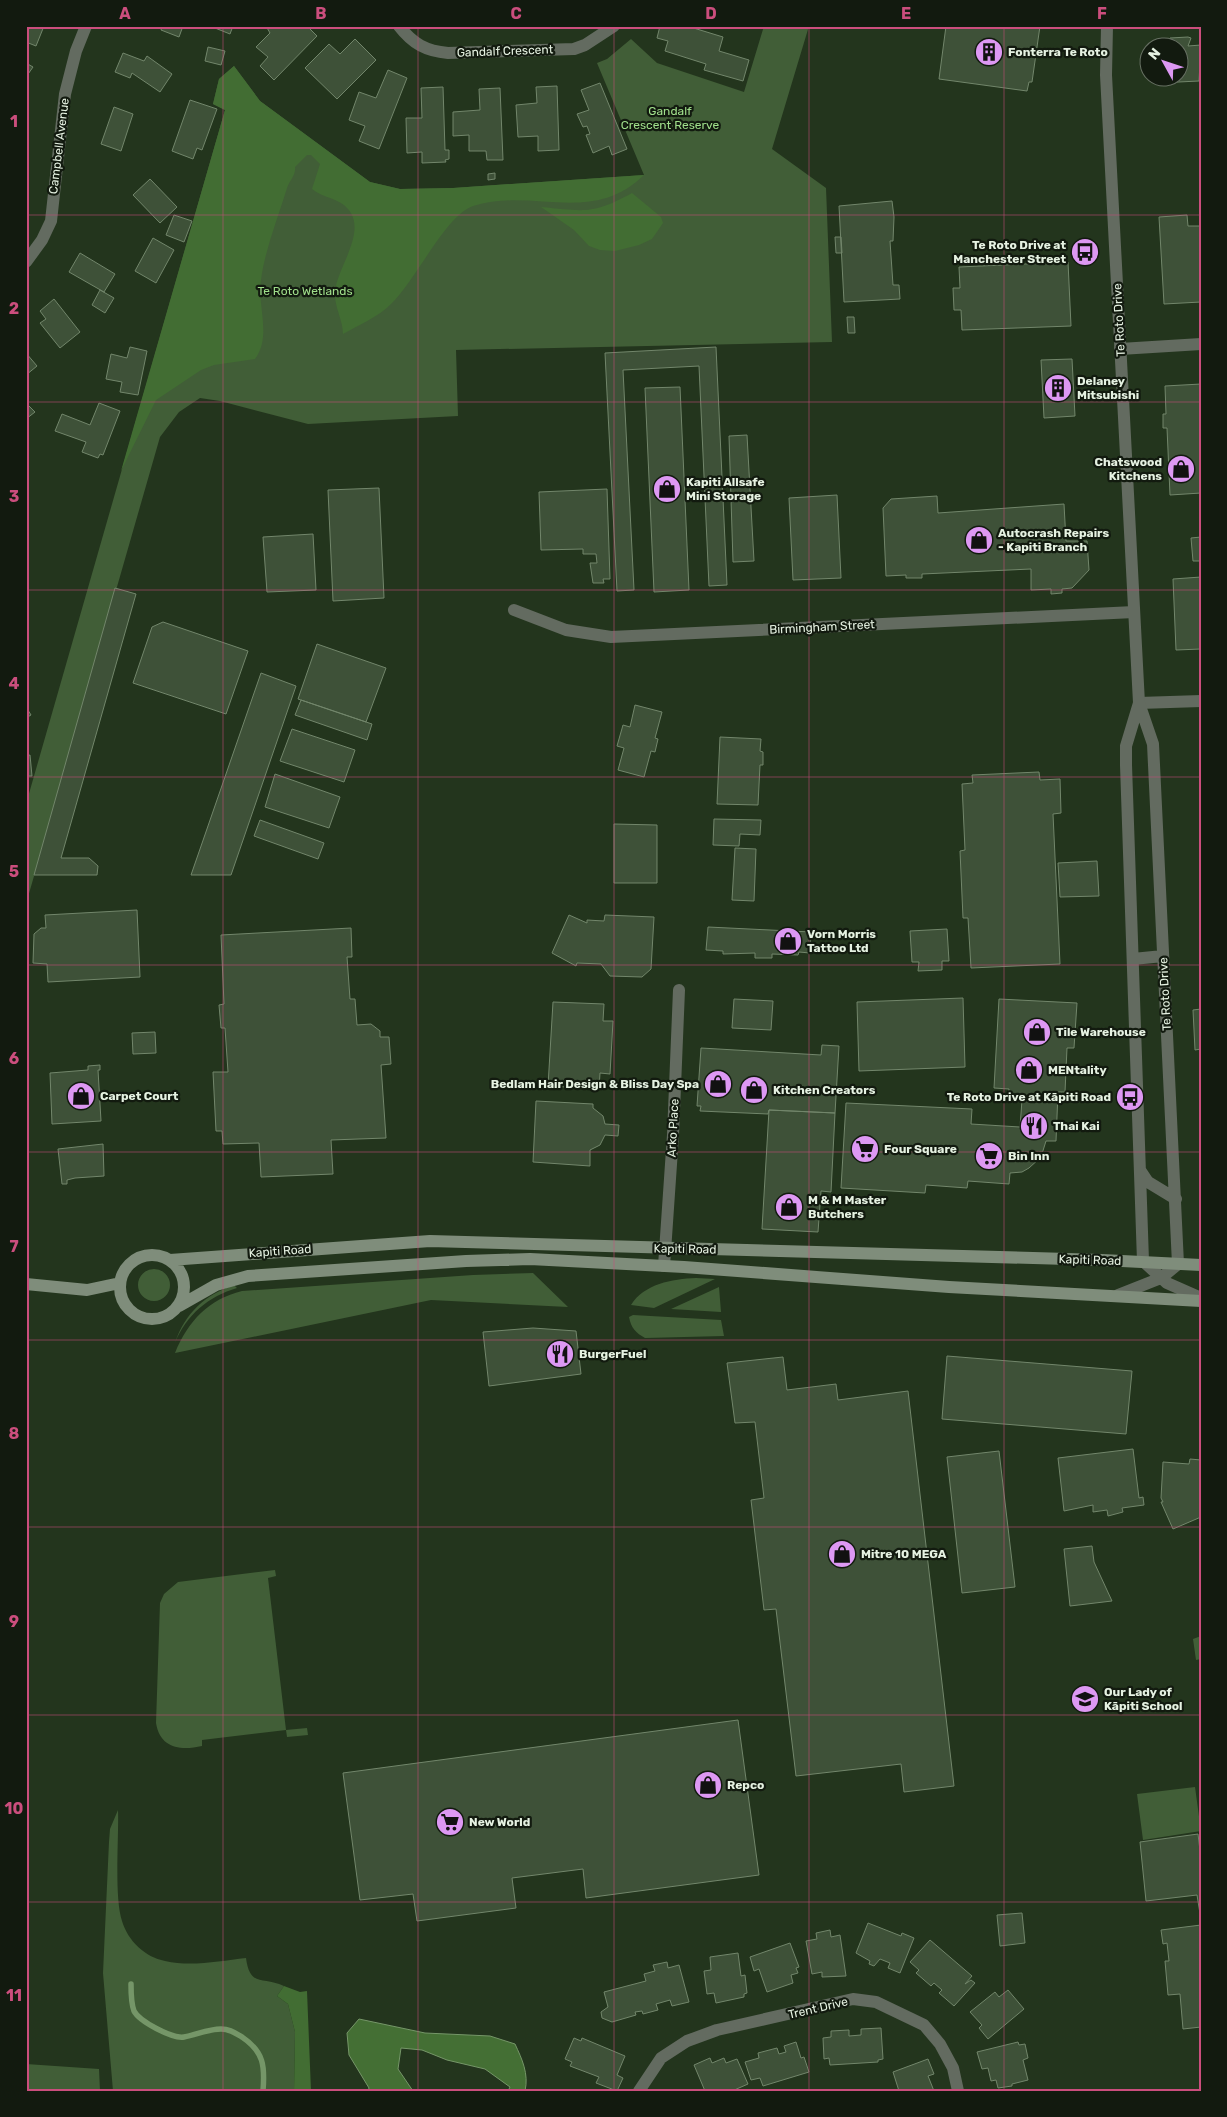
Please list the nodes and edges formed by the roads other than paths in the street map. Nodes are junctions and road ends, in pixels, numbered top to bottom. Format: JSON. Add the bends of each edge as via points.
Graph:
{"nodes":[{"id":1,"x":86,"y":26,"type":"edge"},
{"id":2,"x":399,"y":26,"type":"edge"},
{"id":3,"x":614,"y":26,"type":"edge"},
{"id":4,"x":1107,"y":26,"type":"edge"},
{"id":5,"x":26,"y":262,"type":"edge"},
{"id":6,"x":1201,"y":344,"type":"edge"},
{"id":7,"x":1120,"y":349,"type":"junction"},
{"id":8,"x":514,"y":610,"type":"dead end"},
{"id":9,"x":1134,"y":612,"type":"junction"},
{"id":10,"x":1201,"y":701,"type":"edge"},
{"id":11,"x":1139,"y":703,"type":"junction"},
{"id":12,"x":1163,"y":956,"type":"junction"},
{"id":13,"x":1132,"y":959,"type":"junction"},
{"id":14,"x":679,"y":990,"type":"dead end"},
{"id":15,"x":1140,"y":1170,"type":"junction"},
{"id":16,"x":1176,"y":1199,"type":"junction"},
{"id":17,"x":430,"y":1241,"type":"junction"},
{"id":18,"x":666,"y":1249,"type":"junction"},
{"id":19,"x":170,"y":1260,"type":"junction"},
{"id":20,"x":466,"y":1261,"type":"junction"},
{"id":21,"x":1143,"y":1261,"type":"junction"},
{"id":22,"x":1178,"y":1264,"type":"junction"},
{"id":23,"x":1201,"y":1265,"type":"edge"},
{"id":24,"x":664,"y":1266,"type":"junction"},
{"id":25,"x":1161,"y":1278,"type":"junction"},
{"id":26,"x":120,"y":1283,"type":"junction"},
{"id":27,"x":26,"y":1284,"type":"edge"},
{"id":28,"x":1111,"y":1297,"type":"junction"},
{"id":29,"x":1201,"y":1300,"type":"edge"},
{"id":30,"x":179,"y":1306,"type":"junction"},
{"id":31,"x":639,"y":2091,"type":"edge"},
{"id":32,"x":958,"y":2091,"type":"edge"}],
"edges":[{"from":1,"to":5,"type":"street","name":"Campbell Avenue","via":[[65,94],[51,221]]},
{"from":2,"to":3,"type":"street","name":"Gandalf Crescent","via":[[414,44],[430,52],[448,53],[574,49]]},
{"from":4,"to":7,"type":"street","name":"Te Roto Drive","via":[[1106,75]]},
{"from":6,"to":7,"type":"street"},
{"from":7,"to":9,"type":"street","name":"Te Roto Drive"},
{"from":8,"to":9,"type":"street","name":"Birmingham Street","via":[[566,630],[611,637]]},
{"from":9,"to":11,"type":"street","name":"Te Roto Drive"},
{"from":10,"to":11,"type":"street"},
{"from":11,"to":12,"type":"street","name":"Te Roto Drive","via":[[1153,744]]},
{"from":11,"to":13,"type":"street","name":"Te Roto Drive","via":[[1126,746]]},
{"from":12,"to":13,"type":"street"},
{"from":12,"to":16,"type":"street","name":"Te Roto Drive"},
{"from":13,"to":15,"type":"street","name":"Te Roto Drive"},
{"from":14,"to":18,"type":"street","name":"Arko Place"},
{"from":15,"to":16,"type":"street","via":[[1148,1182]]},
{"from":15,"to":21,"type":"street","name":"Te Roto Drive"},
{"from":16,"to":22,"type":"street","name":"Te Roto Drive"},
{"from":17,"to":18,"type":"main road","name":"Kapiti Road"},
{"from":17,"to":19,"type":"main road","name":"Kapiti Road"},
{"from":17,"to":20,"type":"main road"},
{"from":18,"to":21,"type":"main road","name":"Kapiti Road"},
{"from":18,"to":24,"type":"street","name":"Arko Place"},
{"from":19,"to":26,"type":"main road","via":[[152,1255],[139,1258],[129,1265]]},
{"from":19,"to":30,"type":"main road","via":[[184,1281]]},
{"from":20,"to":24,"type":"main road","name":"Kapiti Road","via":[[530,1259]]},
{"from":20,"to":30,"type":"main road","name":"Kapiti Road","via":[[248,1276],[216,1285]]},
{"from":21,"to":22,"type":"main road","name":"Kapiti Road"},
{"from":21,"to":25,"type":"street"},
{"from":22,"to":23,"type":"main road","name":"Kapiti Road"},
{"from":22,"to":25,"type":"street"},
{"from":24,"to":28,"type":"main road","name":"Kapiti Road"},
{"from":25,"to":28,"type":"street","via":[[1134,1291]]},
{"from":25,"to":29,"type":"street"},
{"from":26,"to":27,"type":"main road","via":[[87,1290]]},
{"from":26,"to":30,"type":"main road","via":[[122,1300],[133,1314],[141,1318],[164,1317]]},
{"from":28,"to":29,"type":"main road","name":"Kapiti Road"},
{"from":31,"to":32,"type":"street","name":"Trent Drive","via":[[661,2058],[687,2041],[718,2030],[853,1999],[876,2002],[924,2025],[940,2044],[953,2068]]}]}
